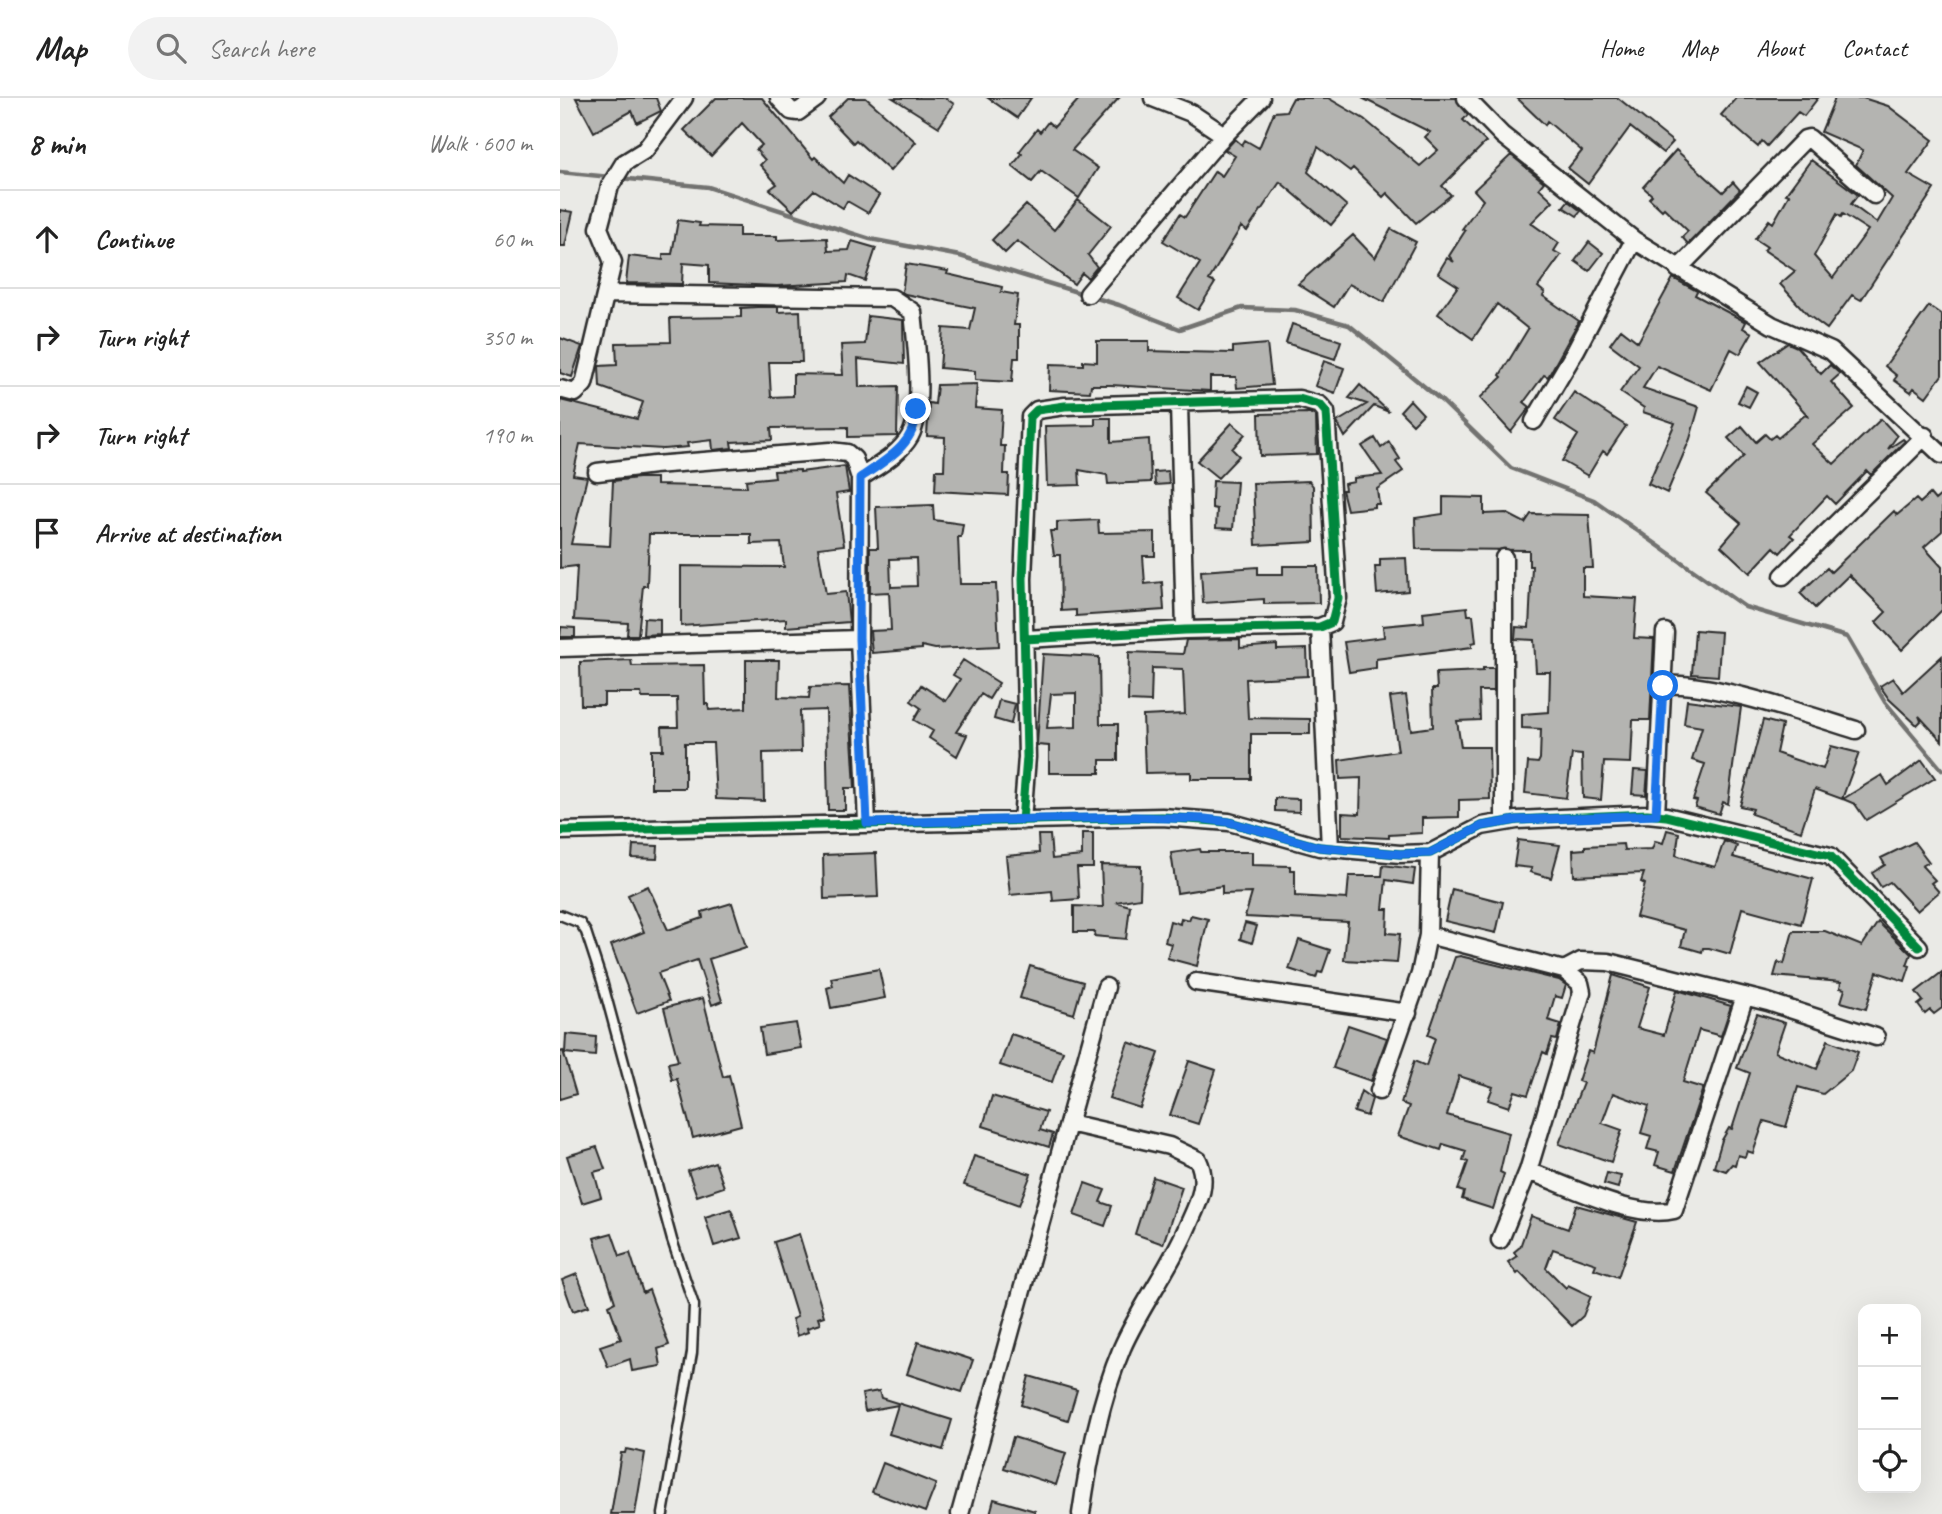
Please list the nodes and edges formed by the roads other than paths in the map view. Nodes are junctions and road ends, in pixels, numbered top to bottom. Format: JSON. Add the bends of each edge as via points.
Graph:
{"nodes":[{"id":1,"x":684,"y":98,"type":"edge"},
{"id":2,"x":779,"y":98,"type":"edge"},
{"id":3,"x":817,"y":98,"type":"edge"},
{"id":4,"x":1153,"y":98,"type":"edge"},
{"id":5,"x":1261,"y":98,"type":"edge"},
{"id":6,"x":1466,"y":98,"type":"edge"},
{"id":7,"x":1224,"y":135,"type":"junction"},
{"id":8,"x":1874,"y":195,"type":"dead end"},
{"id":9,"x":1634,"y":240,"type":"junction"},
{"id":10,"x":1678,"y":269,"type":"junction"},
{"id":11,"x":1088,"y":294,"type":"dead end"},
{"id":12,"x":607,"y":295,"type":"junction"},
{"id":13,"x":560,"y":389,"type":"edge"},
{"id":14,"x":1180,"y":404,"type":"junction"},
{"id":15,"x":1534,"y":421,"type":"dead end"},
{"id":16,"x":1925,"y":436,"type":"junction"},
{"id":17,"x":1942,"y":455,"type":"edge"},
{"id":18,"x":597,"y":472,"type":"dead end"},
{"id":19,"x":860,"y":478,"type":"junction"},
{"id":20,"x":1504,"y":558,"type":"dead end"},
{"id":21,"x":1783,"y":576,"type":"dead end"},
{"id":22,"x":1320,"y":627,"type":"junction"},
{"id":23,"x":1185,"y":630,"type":"junction"},
{"id":24,"x":1665,"y":632,"type":"dead end"},
{"id":25,"x":859,"y":639,"type":"junction"},
{"id":26,"x":1025,"y":639,"type":"junction"},
{"id":27,"x":560,"y":648,"type":"edge"},
{"id":28,"x":1663,"y":686,"type":"junction"},
{"id":29,"x":1856,"y":730,"type":"dead end"},
{"id":30,"x":1656,"y":815,"type":"junction"},
{"id":31,"x":1023,"y":821,"type":"junction"},
{"id":32,"x":1504,"y":822,"type":"junction"},
{"id":33,"x":867,"y":823,"type":"junction"},
{"id":34,"x":560,"y":829,"type":"edge"},
{"id":35,"x":1330,"y":849,"type":"junction"},
{"id":36,"x":1430,"y":853,"type":"junction"},
{"id":37,"x":560,"y":915,"type":"edge"},
{"id":38,"x":1428,"y":935,"type":"junction"},
{"id":39,"x":1919,"y":947,"type":"dead end"},
{"id":40,"x":1564,"y":970,"type":"junction"},
{"id":41,"x":1196,"y":982,"type":"dead end"},
{"id":42,"x":1106,"y":987,"type":"dead end"},
{"id":43,"x":1745,"y":996,"type":"junction"},
{"id":44,"x":1408,"y":1013,"type":"junction"},
{"id":45,"x":1876,"y":1037,"type":"dead end"},
{"id":46,"x":1379,"y":1091,"type":"dead end"},
{"id":47,"x":1069,"y":1123,"type":"junction"},
{"id":48,"x":1528,"y":1171,"type":"junction"},
{"id":49,"x":1500,"y":1240,"type":"dead end"},
{"id":50,"x":663,"y":1514,"type":"edge"},
{"id":51,"x":960,"y":1514,"type":"edge"},
{"id":52,"x":1081,"y":1514,"type":"edge"}],
"edges":[{"from":1,"to":12,"type":"street","via":[[645,150],[624,163],[612,181],[599,228],[613,262]]},
{"from":2,"to":3,"type":"street","via":[[798,113]]},
{"from":4,"to":7,"type":"street","via":[[1191,113]]},
{"from":5,"to":7,"type":"street"},
{"from":6,"to":9,"type":"street","via":[[1502,135]]},
{"from":7,"to":11,"type":"street"},
{"from":8,"to":10,"type":"street","via":[[1805,139]]},
{"from":9,"to":10,"type":"street"},
{"from":9,"to":15,"type":"street"},
{"from":10,"to":16,"type":"street","via":[[1772,325],[1831,351]]},
{"from":12,"to":13,"type":"street","via":[[584,384],[575,393]]},
{"from":12,"to":19,"type":"street","via":[[846,296],[901,302],[913,312],[916,418],[897,453]]},
{"from":14,"to":22,"type":"street","via":[[1299,399],[1320,405],[1326,412],[1338,607],[1332,622]]},
{"from":14,"to":23,"type":"street"},
{"from":14,"to":26,"type":"street","via":[[1065,406],[1037,410],[1030,417]]},
{"from":16,"to":17,"type":"street"},
{"from":16,"to":21,"type":"street"},
{"from":18,"to":19,"type":"street","via":[[830,452],[847,453],[854,459]]},
{"from":19,"to":25,"type":"street"},
{"from":20,"to":32,"type":"street"},
{"from":22,"to":23,"type":"street"},
{"from":22,"to":35,"type":"street"},
{"from":23,"to":26,"type":"street"},
{"from":24,"to":28,"type":"street"},
{"from":25,"to":27,"type":"street"},
{"from":25,"to":33,"type":"street"},
{"from":26,"to":31,"type":"street"},
{"from":28,"to":29,"type":"street","via":[[1690,685]]},
{"from":28,"to":30,"type":"street"},
{"from":30,"to":32,"type":"street"},
{"from":30,"to":39,"type":"street","via":[[1830,856]]},
{"from":31,"to":33,"type":"street"},
{"from":31,"to":35,"type":"street","via":[[1205,819]]},
{"from":32,"to":36,"type":"street","via":[[1482,826]]},
{"from":33,"to":34,"type":"street"},
{"from":35,"to":36,"type":"street"},
{"from":36,"to":38,"type":"street"},
{"from":37,"to":50,"type":"lane","via":[[580,923],[586,932],[694,1305],[692,1353]]},
{"from":38,"to":40,"type":"street"},
{"from":38,"to":44,"type":"street"},
{"from":40,"to":43,"type":"street","via":[[1581,961],[1608,962]]},
{"from":40,"to":48,"type":"street","via":[[1580,983],[1582,992]]},
{"from":41,"to":44,"type":"street"},
{"from":42,"to":47,"type":"street"},
{"from":43,"to":45,"type":"street"},
{"from":43,"to":48,"type":"street","via":[[1674,1210],[1657,1214]]},
{"from":44,"to":46,"type":"street"},
{"from":47,"to":51,"type":"street"},
{"from":47,"to":52,"type":"street","via":[[1169,1146],[1198,1160],[1205,1178],[1176,1253],[1115,1366],[1088,1467]]},
{"from":48,"to":49,"type":"street"}]}
